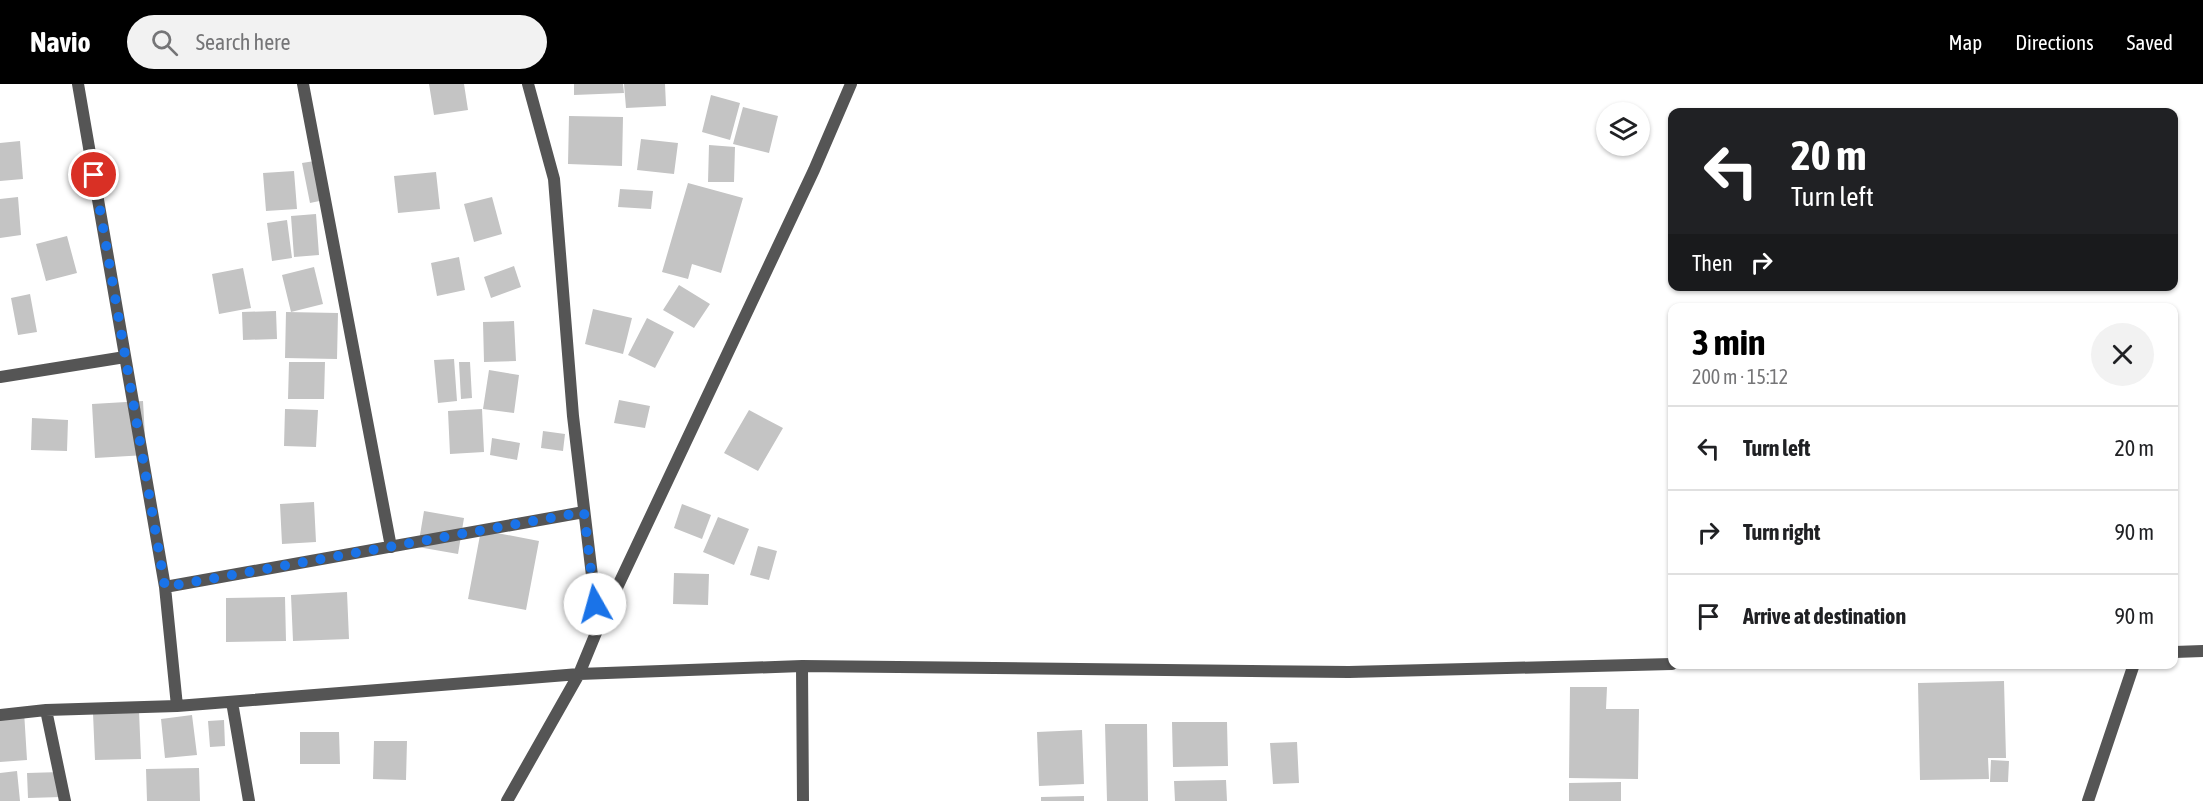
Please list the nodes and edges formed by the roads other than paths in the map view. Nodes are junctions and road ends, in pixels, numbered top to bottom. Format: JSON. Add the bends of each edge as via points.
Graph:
{"nodes":[{"id":1,"x":78,"y":84,"type":"edge"},
{"id":2,"x":303,"y":84,"type":"edge"},
{"id":3,"x":528,"y":84,"type":"edge"},
{"id":4,"x":851,"y":84,"type":"edge"},
{"id":5,"x":125,"y":357,"type":"junction"},
{"id":6,"x":0,"y":377,"type":"edge"},
{"id":7,"x":584,"y":512,"type":"junction"},
{"id":8,"x":391,"y":547,"type":"junction"},
{"id":9,"x":165,"y":587,"type":"junction"},
{"id":10,"x":598,"y":628,"type":"junction"},
{"id":11,"x":2203,"y":651,"type":"edge"},
{"id":12,"x":2178,"y":652,"type":"edge"},
{"id":13,"x":1668,"y":664,"type":"edge"},
{"id":14,"x":802,"y":666,"type":"junction"},
{"id":15,"x":2132,"y":669,"type":"edge"},
{"id":16,"x":579,"y":674,"type":"junction"},
{"id":17,"x":232,"y":702,"type":"junction"},
{"id":18,"x":177,"y":706,"type":"junction"},
{"id":19,"x":46,"y":710,"type":"junction"},
{"id":20,"x":0,"y":715,"type":"edge"},
{"id":21,"x":65,"y":801,"type":"edge"},
{"id":22,"x":249,"y":801,"type":"edge"},
{"id":23,"x":507,"y":801,"type":"edge"},
{"id":24,"x":803,"y":801,"type":"edge"},
{"id":25,"x":2088,"y":801,"type":"edge"}],
"edges":[{"from":1,"to":5,"type":"street"},
{"from":2,"to":8,"type":"street"},
{"from":3,"to":7,"type":"street","via":[[554,179]]},
{"from":4,"to":10,"type":"street"},
{"from":5,"to":6,"type":"street"},
{"from":5,"to":9,"type":"street"},
{"from":7,"to":8,"type":"street"},
{"from":7,"to":10,"type":"street"},
{"from":8,"to":9,"type":"street"},
{"from":9,"to":18,"type":"street"},
{"from":10,"to":16,"type":"street"},
{"from":11,"to":12,"type":"street"},
{"from":13,"to":14,"type":"street","via":[[1349,672]]},
{"from":14,"to":16,"type":"street"},
{"from":14,"to":24,"type":"street"},
{"from":15,"to":25,"type":"street"},
{"from":16,"to":17,"type":"street"},
{"from":16,"to":23,"type":"street"},
{"from":17,"to":18,"type":"street"},
{"from":17,"to":22,"type":"street"},
{"from":18,"to":19,"type":"street"},
{"from":19,"to":20,"type":"street"},
{"from":19,"to":21,"type":"street"}]}
